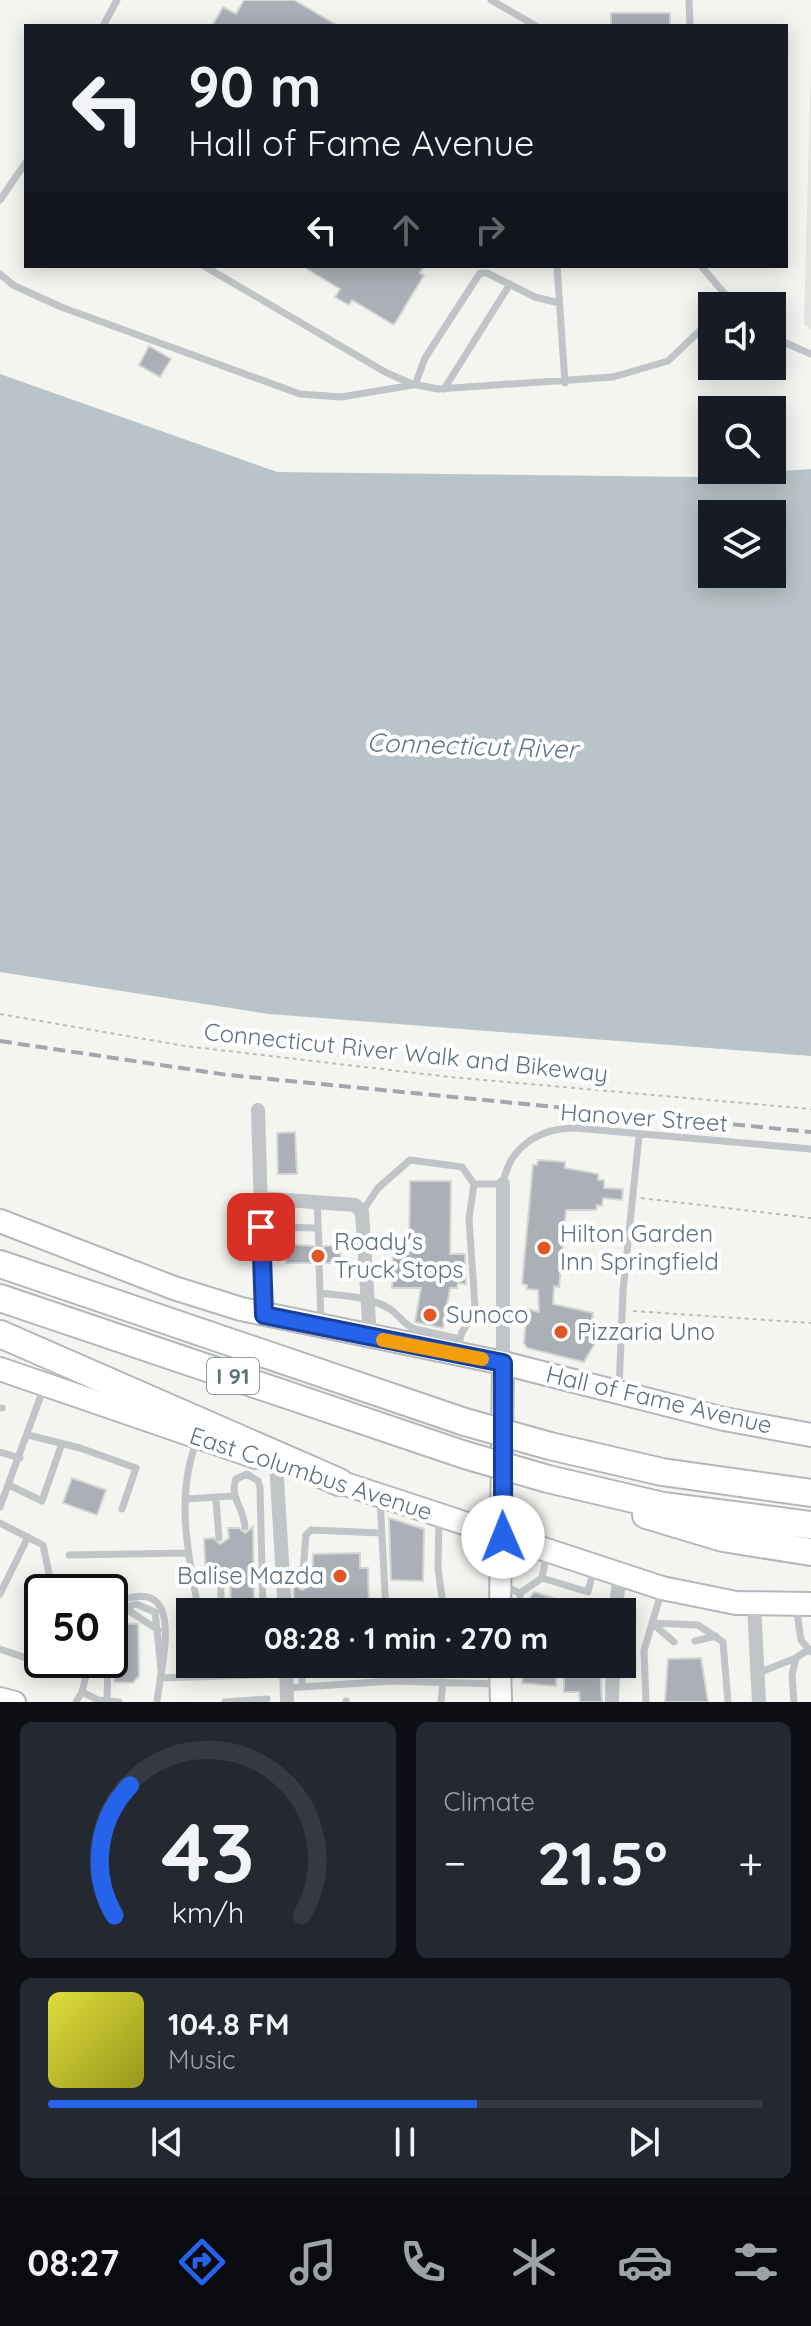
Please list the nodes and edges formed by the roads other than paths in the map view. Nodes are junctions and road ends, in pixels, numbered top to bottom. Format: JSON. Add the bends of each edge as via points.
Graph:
{"nodes":[{"id":1,"x":117,"y":0,"type":"edge"},
{"id":2,"x":491,"y":0,"type":"edge"},
{"id":3,"x":689,"y":0,"type":"edge"},
{"id":4,"x":104,"y":24,"type":"edge"},
{"id":5,"x":533,"y":24,"type":"edge"},
{"id":6,"x":690,"y":24,"type":"edge"},
{"id":7,"x":24,"y":165,"type":"edge"},
{"id":8,"x":0,"y":200,"type":"edge"},
{"id":9,"x":207,"y":268,"type":"edge"},
{"id":10,"x":557,"y":268,"type":"edge"},
{"id":11,"x":703,"y":268,"type":"edge"},
{"id":12,"x":0,"y":274,"type":"edge"},
{"id":13,"x":510,"y":284,"type":"junction"},
{"id":14,"x":721,"y":292,"type":"edge"},
{"id":15,"x":559,"y":303,"type":"junction"},
{"id":16,"x":698,"y":332,"type":"edge"},
{"id":17,"x":786,"y":343,"type":"edge"},
{"id":18,"x":811,"y":354,"type":"edge"},
{"id":19,"x":565,"y":383,"type":"junction"},
{"id":20,"x":415,"y":385,"type":"junction"},
{"id":21,"x":444,"y":389,"type":"junction"},
{"id":22,"x":258,"y":1110,"type":"dead end"},
{"id":23,"x":639,"y":1136,"type":"junction"},
{"id":24,"x":811,"y":1149,"type":"edge"},
{"id":25,"x":474,"y":1184,"type":"junction"},
{"id":26,"x":503,"y":1184,"type":"junction"},
{"id":27,"x":260,"y":1198,"type":"junction"},
{"id":28,"x":317,"y":1202,"type":"junction"},
{"id":29,"x":362,"y":1212,"type":"junction"},
{"id":30,"x":0,"y":1221,"type":"edge"},
{"id":31,"x":261,"y":1227,"type":"junction"},
{"id":32,"x":318,"y":1228,"type":"junction"},
{"id":33,"x":0,"y":1244,"type":"edge"},
{"id":34,"x":319,"y":1246,"type":"dead end"},
{"id":35,"x":319,"y":1263,"type":"dead end"},
{"id":36,"x":0,"y":1264,"type":"edge"},
{"id":37,"x":320,"y":1293,"type":"junction"},
{"id":38,"x":0,"y":1298,"type":"edge"},
{"id":39,"x":369,"y":1299,"type":"junction"},
{"id":40,"x":477,"y":1310,"type":"junction"},
{"id":41,"x":144,"y":1311,"type":"junction"},
{"id":42,"x":264,"y":1315,"type":"junction"},
{"id":43,"x":501,"y":1318,"type":"junction"},
{"id":44,"x":321,"y":1327,"type":"junction"},
{"id":45,"x":0,"y":1334,"type":"edge"},
{"id":46,"x":370,"y":1337,"type":"junction"},
{"id":47,"x":413,"y":1337,"type":"junction"},
{"id":48,"x":458,"y":1346,"type":"junction"},
{"id":49,"x":503,"y":1363,"type":"junction"},
{"id":50,"x":0,"y":1369,"type":"edge"},
{"id":51,"x":45,"y":1385,"type":"junction"},
{"id":52,"x":619,"y":1392,"type":"junction"},
{"id":53,"x":28,"y":1435,"type":"junction"},
{"id":54,"x":811,"y":1435,"type":"edge"},
{"id":55,"x":198,"y":1438,"type":"junction"},
{"id":56,"x":61,"y":1446,"type":"junction"},
{"id":57,"x":0,"y":1452,"type":"edge"},
{"id":58,"x":20,"y":1458,"type":"junction"},
{"id":59,"x":276,"y":1462,"type":"junction"},
{"id":60,"x":556,"y":1481,"type":"junction"},
{"id":61,"x":339,"y":1482,"type":"junction"},
{"id":62,"x":11,"y":1486,"type":"junction"},
{"id":63,"x":811,"y":1493,"type":"edge"},
{"id":64,"x":233,"y":1496,"type":"junction"},
{"id":65,"x":380,"y":1496,"type":"junction"},
{"id":66,"x":185,"y":1499,"type":"junction"},
{"id":67,"x":216,"y":1500,"type":"junction"},
{"id":68,"x":0,"y":1507,"type":"edge"},
{"id":69,"x":122,"y":1509,"type":"dead end"},
{"id":70,"x":439,"y":1515,"type":"junction"},
{"id":71,"x":0,"y":1523,"type":"edge"},
{"id":72,"x":811,"y":1525,"type":"edge"},
{"id":73,"x":245,"y":1527,"type":"dead end"},
{"id":74,"x":381,"y":1533,"type":"junction"},
{"id":75,"x":28,"y":1537,"type":"junction"},
{"id":76,"x":503,"y":1537,"type":"junction"},
{"id":77,"x":219,"y":1538,"type":"dead end"},
{"id":78,"x":547,"y":1551,"type":"junction"},
{"id":79,"x":811,"y":1552,"type":"edge"},
{"id":80,"x":188,"y":1553,"type":"junction"},
{"id":81,"x":69,"y":1555,"type":"dead end"},
{"id":82,"x":594,"y":1566,"type":"junction"},
{"id":83,"x":49,"y":1574,"type":"edge"},
{"id":84,"x":620,"y":1575,"type":"junction"},
{"id":85,"x":220,"y":1578,"type":"dead end"},
{"id":86,"x":542,"y":1578,"type":"junction"},
{"id":87,"x":302,"y":1584,"type":"dead end"},
{"id":88,"x":662,"y":1588,"type":"junction"},
{"id":89,"x":511,"y":1589,"type":"junction"},
{"id":90,"x":0,"y":1594,"type":"edge"},
{"id":91,"x":196,"y":1598,"type":"edge"},
{"id":92,"x":221,"y":1598,"type":"edge"},
{"id":93,"x":262,"y":1598,"type":"edge"},
{"id":94,"x":284,"y":1598,"type":"edge"},
{"id":95,"x":385,"y":1598,"type":"edge"},
{"id":96,"x":442,"y":1598,"type":"edge"},
{"id":97,"x":507,"y":1598,"type":"edge"},
{"id":98,"x":515,"y":1598,"type":"edge"},
{"id":99,"x":617,"y":1598,"type":"edge"},
{"id":100,"x":128,"y":1599,"type":"edge"},
{"id":101,"x":804,"y":1604,"type":"edge"},
{"id":102,"x":754,"y":1605,"type":"junction"},
{"id":103,"x":128,"y":1607,"type":"edge"},
{"id":104,"x":652,"y":1623,"type":"junction"},
{"id":105,"x":716,"y":1636,"type":"junction"},
{"id":106,"x":695,"y":1641,"type":"dead end"},
{"id":107,"x":674,"y":1642,"type":"dead end"},
{"id":108,"x":0,"y":1649,"type":"edge"},
{"id":109,"x":810,"y":1650,"type":"edge"},
{"id":110,"x":24,"y":1657,"type":"edge"},
{"id":111,"x":796,"y":1658,"type":"junction"},
{"id":112,"x":758,"y":1673,"type":"junction"},
{"id":113,"x":161,"y":1674,"type":"junction"},
{"id":114,"x":86,"y":1678,"type":"edge"},
{"id":115,"x":108,"y":1678,"type":"edge"},
{"id":116,"x":392,"y":1678,"type":"edge"},
{"id":117,"x":613,"y":1678,"type":"edge"},
{"id":118,"x":392,"y":1681,"type":"junction"},
{"id":119,"x":443,"y":1682,"type":"junction"},
{"id":120,"x":290,"y":1683,"type":"edge"},
{"id":121,"x":501,"y":1683,"type":"edge"},
{"id":122,"x":82,"y":1692,"type":"junction"},
{"id":123,"x":0,"y":1698,"type":"edge"},
{"id":124,"x":267,"y":1699,"type":"dead end"},
{"id":125,"x":107,"y":1701,"type":"edge"},
{"id":126,"x":15,"y":1702,"type":"edge"},
{"id":127,"x":76,"y":1702,"type":"edge"},
{"id":128,"x":119,"y":1702,"type":"edge"},
{"id":129,"x":157,"y":1702,"type":"edge"},
{"id":130,"x":225,"y":1702,"type":"edge"},
{"id":131,"x":441,"y":1702,"type":"edge"},
{"id":132,"x":612,"y":1702,"type":"edge"},
{"id":133,"x":646,"y":1702,"type":"edge"},
{"id":134,"x":728,"y":1702,"type":"edge"},
{"id":135,"x":759,"y":1702,"type":"edge"},
{"id":136,"x":794,"y":1702,"type":"edge"}],
"edges":[{"from":1,"to":4,"type":"lane"},
{"from":2,"to":5,"type":"lane"},
{"from":3,"to":6,"type":"lane"},
{"from":7,"to":8,"type":"lane"},
{"from":9,"to":20,"type":"lane"},
{"from":10,"to":15,"type":"lane"},
{"from":11,"to":14,"type":"lane"},
{"from":12,"to":20,"type":"lane","via":[[61,307],[300,394],[341,397]]},
{"from":13,"to":15,"type":"lane"},
{"from":13,"to":20,"type":"lane","via":[[487,273],[473,279],[425,358]]},
{"from":13,"to":21,"type":"lane"},
{"from":15,"to":19,"type":"lane"},
{"from":16,"to":19,"type":"lane","via":[[663,364]]},
{"from":17,"to":18,"type":"lane"},
{"from":19,"to":21,"type":"lane"},
{"from":20,"to":21,"type":"lane"},
{"from":22,"to":27,"type":"street"},
{"from":23,"to":24,"type":"lane","name":"Hanover Street"},
{"from":23,"to":26,"type":"lane","name":"Hanover Street","via":[[558,1128],[540,1134],[515,1153]]},
{"from":23,"to":52,"type":"lane"},
{"from":25,"to":26,"type":"lane"},
{"from":25,"to":29,"type":"lane","via":[[462,1167],[410,1160],[378,1188]]},
{"from":25,"to":40,"type":"lane","via":[[469,1219]]},
{"from":26,"to":43,"type":"street"},
{"from":27,"to":28,"type":"street"},
{"from":27,"to":31,"type":"street"},
{"from":28,"to":29,"type":"street","via":[[355,1205]]},
{"from":28,"to":32,"type":"lane"},
{"from":29,"to":39,"type":"street"},
{"from":30,"to":42,"type":"main road","name":"Hall of Fame Avenue","via":[[174,1288]]},
{"from":31,"to":32,"type":"lane"},
{"from":31,"to":42,"type":"street"},
{"from":32,"to":34,"type":"lane"},
{"from":33,"to":41,"type":"highway"},
{"from":35,"to":37,"type":"lane"},
{"from":36,"to":41,"type":"highway","number":"I 91"},
{"from":37,"to":39,"type":"lane"},
{"from":37,"to":44,"type":"lane"},
{"from":38,"to":60,"type":"highway","number":"I 91","bridge":true},
{"from":39,"to":46,"type":"street"},
{"from":39,"to":47,"type":"lane","via":[[400,1316]]},
{"from":40,"to":43,"type":"lane"},
{"from":40,"to":48,"type":"lane"},
{"from":41,"to":63,"type":"highway","number":"I 91","bridge":true,"via":[[465,1422],[550,1446],[674,1475]]},
{"from":42,"to":44,"type":"main road","name":"Hall of Fame Avenue"},
{"from":43,"to":49,"type":"street"},
{"from":44,"to":46,"type":"main road","name":"Hall of Fame Avenue"},
{"from":45,"to":61,"type":"highway"},
{"from":46,"to":47,"type":"main road","name":"Hall of Fame Avenue"},
{"from":47,"to":48,"type":"main road","name":"Hall of Fame Avenue"},
{"from":48,"to":49,"type":"main road","name":"Hall of Fame Avenue"},
{"from":49,"to":52,"type":"main road","name":"Hall of Fame Avenue"},
{"from":49,"to":76,"type":"main road"},
{"from":50,"to":51,"type":"main road","name":"East Columbus Avenue"},
{"from":51,"to":53,"type":"lane"},
{"from":51,"to":55,"type":"main road","name":"East Columbus Avenue"},
{"from":52,"to":54,"type":"main road","name":"Hall of Fame Avenue"},
{"from":53,"to":56,"type":"lane"},
{"from":53,"to":58,"type":"lane"},
{"from":55,"to":59,"type":"main road","name":"East Columbus Avenue"},
{"from":55,"to":66,"type":"lane","via":[[187,1466]]},
{"from":56,"to":62,"type":"lane","via":[[42,1501]]},
{"from":56,"to":69,"type":"lane","via":[[136,1468]]},
{"from":57,"to":58,"type":"lane"},
{"from":58,"to":62,"type":"lane"},
{"from":59,"to":61,"type":"main road","name":"East Columbus Avenue"},
{"from":59,"to":94,"type":"street"},
{"from":60,"to":72,"type":"highway","number":"I 91","via":[[663,1506]]},
{"from":60,"to":79,"type":"highway","via":[[699,1532]]},
{"from":61,"to":65,"type":"main road","name":"East Columbus Avenue"},
{"from":62,"to":68,"type":"lane"},
{"from":64,"to":67,"type":"lane"},
{"from":64,"to":73,"type":"lane","via":[[244,1511]]},
{"from":64,"to":93,"type":"lane","via":[[241,1475],[258,1481]]},
{"from":65,"to":70,"type":"main road","name":"East Columbus Avenue"},
{"from":65,"to":74,"type":"lane"},
{"from":66,"to":67,"type":"lane"},
{"from":66,"to":80,"type":"lane"},
{"from":67,"to":77,"type":"lane"},
{"from":70,"to":76,"type":"main road","name":"East Columbus Avenue"},
{"from":70,"to":96,"type":"lane"},
{"from":71,"to":75,"type":"lane"},
{"from":74,"to":87,"type":"lane","via":[[311,1530],[306,1535]]},
{"from":74,"to":95,"type":"lane"},
{"from":75,"to":83,"type":"lane","via":[[43,1545]]},
{"from":75,"to":90,"type":"lane"},
{"from":76,"to":78,"type":"main road","name":"East Columbus Avenue"},
{"from":76,"to":89,"type":"main road"},
{"from":78,"to":82,"type":"main road","name":"East Columbus Avenue"},
{"from":78,"to":86,"type":"lane"},
{"from":80,"to":81,"type":"lane"},
{"from":80,"to":91,"type":"lane"},
{"from":82,"to":84,"type":"main road","name":"East Columbus Avenue"},
{"from":82,"to":86,"type":"lane","via":[[588,1592]]},
{"from":84,"to":88,"type":"main road","name":"East Columbus Avenue"},
{"from":84,"to":99,"type":"street"},
{"from":85,"to":92,"type":"lane"},
{"from":86,"to":89,"type":"lane"},
{"from":88,"to":102,"type":"main road","name":"East Columbus Avenue"},
{"from":88,"to":104,"type":"lane"},
{"from":89,"to":97,"type":"main road"},
{"from":89,"to":98,"type":"lane"},
{"from":100,"to":113,"type":"lane","via":[[138,1596],[162,1608],[167,1624]]},
{"from":101,"to":102,"type":"main road","name":"East Columbus Avenue"},
{"from":101,"to":109,"type":"lane","via":[[801,1640]]},
{"from":102,"to":112,"type":"street"},
{"from":103,"to":113,"type":"lane","via":[[136,1604],[158,1616]]},
{"from":104,"to":105,"type":"lane","via":[[698,1625]]},
{"from":104,"to":107,"type":"lane"},
{"from":104,"to":133,"type":"lane","via":[[644,1651]]},
{"from":105,"to":106,"type":"lane"},
{"from":105,"to":134,"type":"lane","via":[[724,1646]]},
{"from":108,"to":110,"type":"lane"},
{"from":109,"to":111,"type":"lane"},
{"from":111,"to":112,"type":"lane"},
{"from":111,"to":136,"type":"lane"},
{"from":112,"to":135,"type":"street"},
{"from":113,"to":120,"type":"lane"},
{"from":113,"to":129,"type":"lane"},
{"from":114,"to":122,"type":"lane"},
{"from":115,"to":125,"type":"lane"},
{"from":116,"to":118,"type":"lane"},
{"from":117,"to":132,"type":"street"},
{"from":118,"to":119,"type":"lane"},
{"from":118,"to":120,"type":"lane"},
{"from":119,"to":121,"type":"lane"},
{"from":119,"to":131,"type":"lane"},
{"from":122,"to":125,"type":"lane"},
{"from":122,"to":127,"type":"lane"},
{"from":123,"to":126,"type":"main road"},
{"from":124,"to":130,"type":"lane"},
{"from":125,"to":128,"type":"lane"}]}
